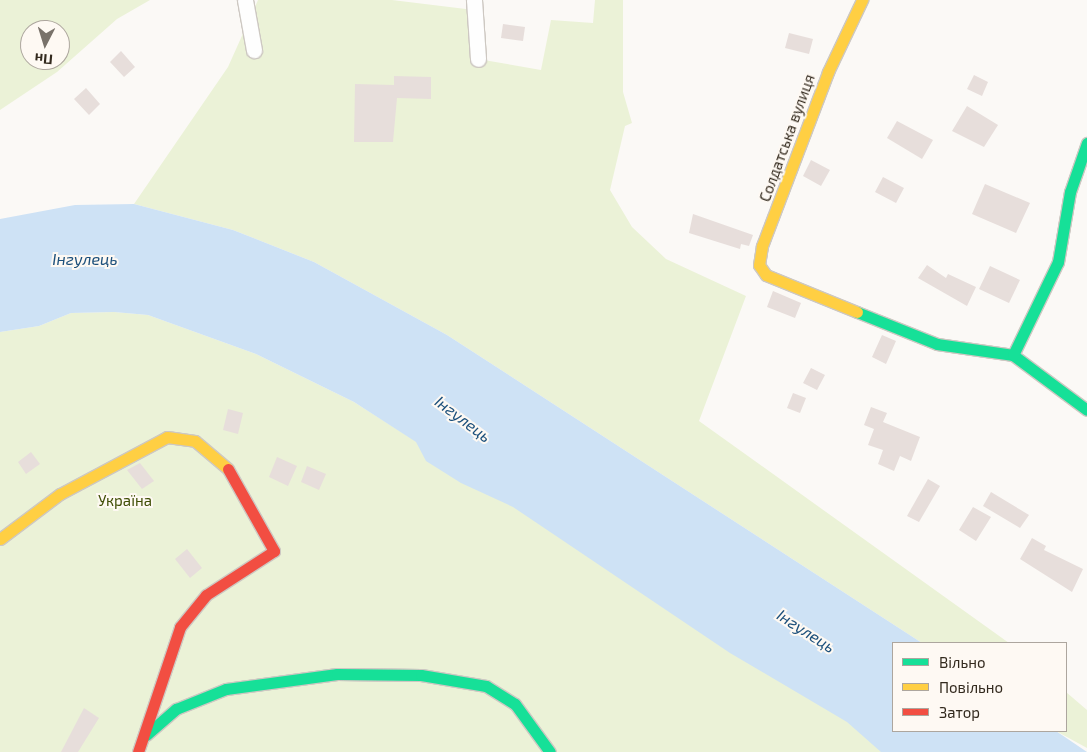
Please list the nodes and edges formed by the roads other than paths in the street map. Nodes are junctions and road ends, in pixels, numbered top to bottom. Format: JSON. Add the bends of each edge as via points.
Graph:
{"nodes":[{"id":1,"x":245,"y":0,"type":"edge"},
{"id":2,"x":474,"y":0,"type":"edge"},
{"id":3,"x":862,"y":0,"type":"edge"},
{"id":4,"x":254,"y":50,"type":"dead end"},
{"id":5,"x":478,"y":59,"type":"dead end"},
{"id":6,"x":1087,"y":143,"type":"edge"},
{"id":7,"x":1013,"y":354,"type":"junction"},
{"id":8,"x":1087,"y":410,"type":"edge"},
{"id":9,"x":0,"y":539,"type":"edge"},
{"id":10,"x":145,"y":737,"type":"junction"},
{"id":11,"x":138,"y":752,"type":"edge"},
{"id":12,"x":550,"y":752,"type":"edge"}],
"edges":[{"from":1,"to":4,"type":"street"},
{"from":2,"to":5,"type":"street"},
{"from":3,"to":7,"type":"street","name":"Солдатська вулиця","via":[[828,72],[762,246],[759,265],[779,279],[937,344]]},
{"from":6,"to":7,"type":"street","via":[[1070,192],[1058,262]]},
{"from":7,"to":8,"type":"street"},
{"from":9,"to":10,"type":"street","via":[[60,494],[151,442],[167,437],[196,441],[224,462],[274,551],[206,595],[180,627],[166,659]]},
{"from":10,"to":11,"type":"street"},
{"from":10,"to":12,"type":"street","via":[[176,709],[226,689],[337,674],[404,674],[486,686],[515,704]]}]}
